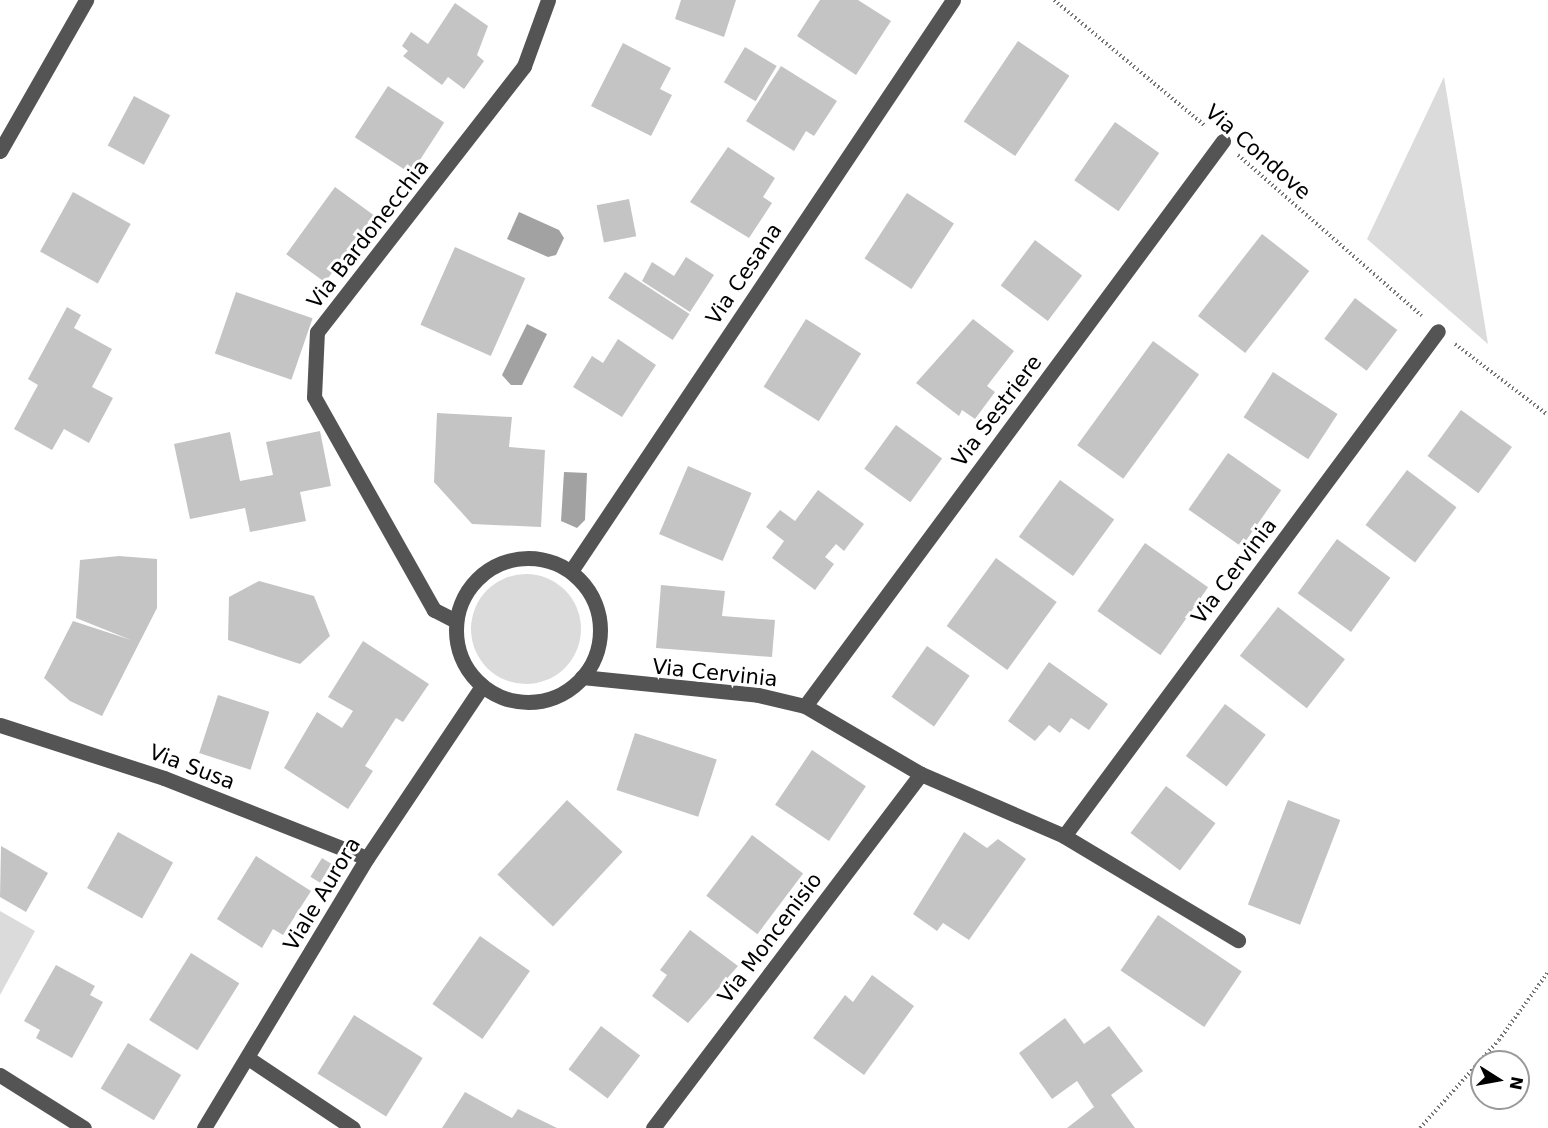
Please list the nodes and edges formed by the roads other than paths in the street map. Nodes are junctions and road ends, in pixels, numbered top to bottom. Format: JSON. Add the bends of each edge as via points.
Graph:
{"nodes":[{"id":1,"x":86,"y":0,"type":"edge"},
{"id":2,"x":548,"y":0,"type":"edge"},
{"id":3,"x":953,"y":0,"type":"edge"},
{"id":4,"x":1223,"y":141,"type":"road end"},
{"id":5,"x":0,"y":151,"type":"edge"},
{"id":6,"x":1438,"y":331,"type":"road end"},
{"id":7,"x":571,"y":571,"type":"junction"},
{"id":8,"x":456,"y":621,"type":"junction"},
{"id":9,"x":582,"y":677,"type":"junction"},
{"id":10,"x":482,"y":686,"type":"junction"},
{"id":11,"x":805,"y":706,"type":"junction"},
{"id":12,"x":0,"y":725,"type":"edge"},
{"id":13,"x":921,"y":774,"type":"junction"},
{"id":14,"x":1064,"y":836,"type":"junction"},
{"id":15,"x":367,"y":858,"type":"junction"},
{"id":16,"x":1238,"y":940,"type":"dead end"},
{"id":17,"x":248,"y":1058,"type":"junction"},
{"id":18,"x":0,"y":1075,"type":"edge"},
{"id":19,"x":84,"y":1128,"type":"edge"},
{"id":20,"x":204,"y":1128,"type":"edge"},
{"id":21,"x":353,"y":1128,"type":"edge"},
{"id":22,"x":653,"y":1128,"type":"edge"}],
"edges":[{"from":1,"to":5,"type":"street"},
{"from":2,"to":8,"type":"street","name":"Via Bardonecchia","via":[[524,66],[317,332],[314,398],[434,610]]},
{"from":3,"to":7,"type":"street","name":"Via Cesana"},
{"from":4,"to":11,"type":"street","name":"Via Sestriere"},
{"from":6,"to":14,"type":"street","name":"Via Cervinia"},
{"from":7,"to":8,"type":"street","via":[[549,560],[524,557],[499,563],[478,577],[463,597]]},
{"from":7,"to":9,"type":"street","via":[[598,611],[598,643]]},
{"from":8,"to":10,"type":"street","via":[[466,668]]},
{"from":9,"to":10,"type":"street","via":[[545,700],[512,700]]},
{"from":9,"to":11,"type":"street","name":"Via Cervinia","via":[[758,695]]},
{"from":10,"to":15,"type":"street","name":"Viale Aurora"},
{"from":11,"to":13,"type":"street","name":"Via Cervinia"},
{"from":12,"to":15,"type":"street","name":"Via Susa","via":[[164,778]]},
{"from":13,"to":14,"type":"street","name":"Via Cervinia"},
{"from":13,"to":22,"type":"street","name":"Via Moncenisio"},
{"from":14,"to":16,"type":"street","name":"Via Cervinia"},
{"from":15,"to":17,"type":"street","name":"Viale Aurora"},
{"from":17,"to":20,"type":"street","name":"Viale Aurora"},
{"from":17,"to":21,"type":"street"},
{"from":18,"to":19,"type":"street"}]}
